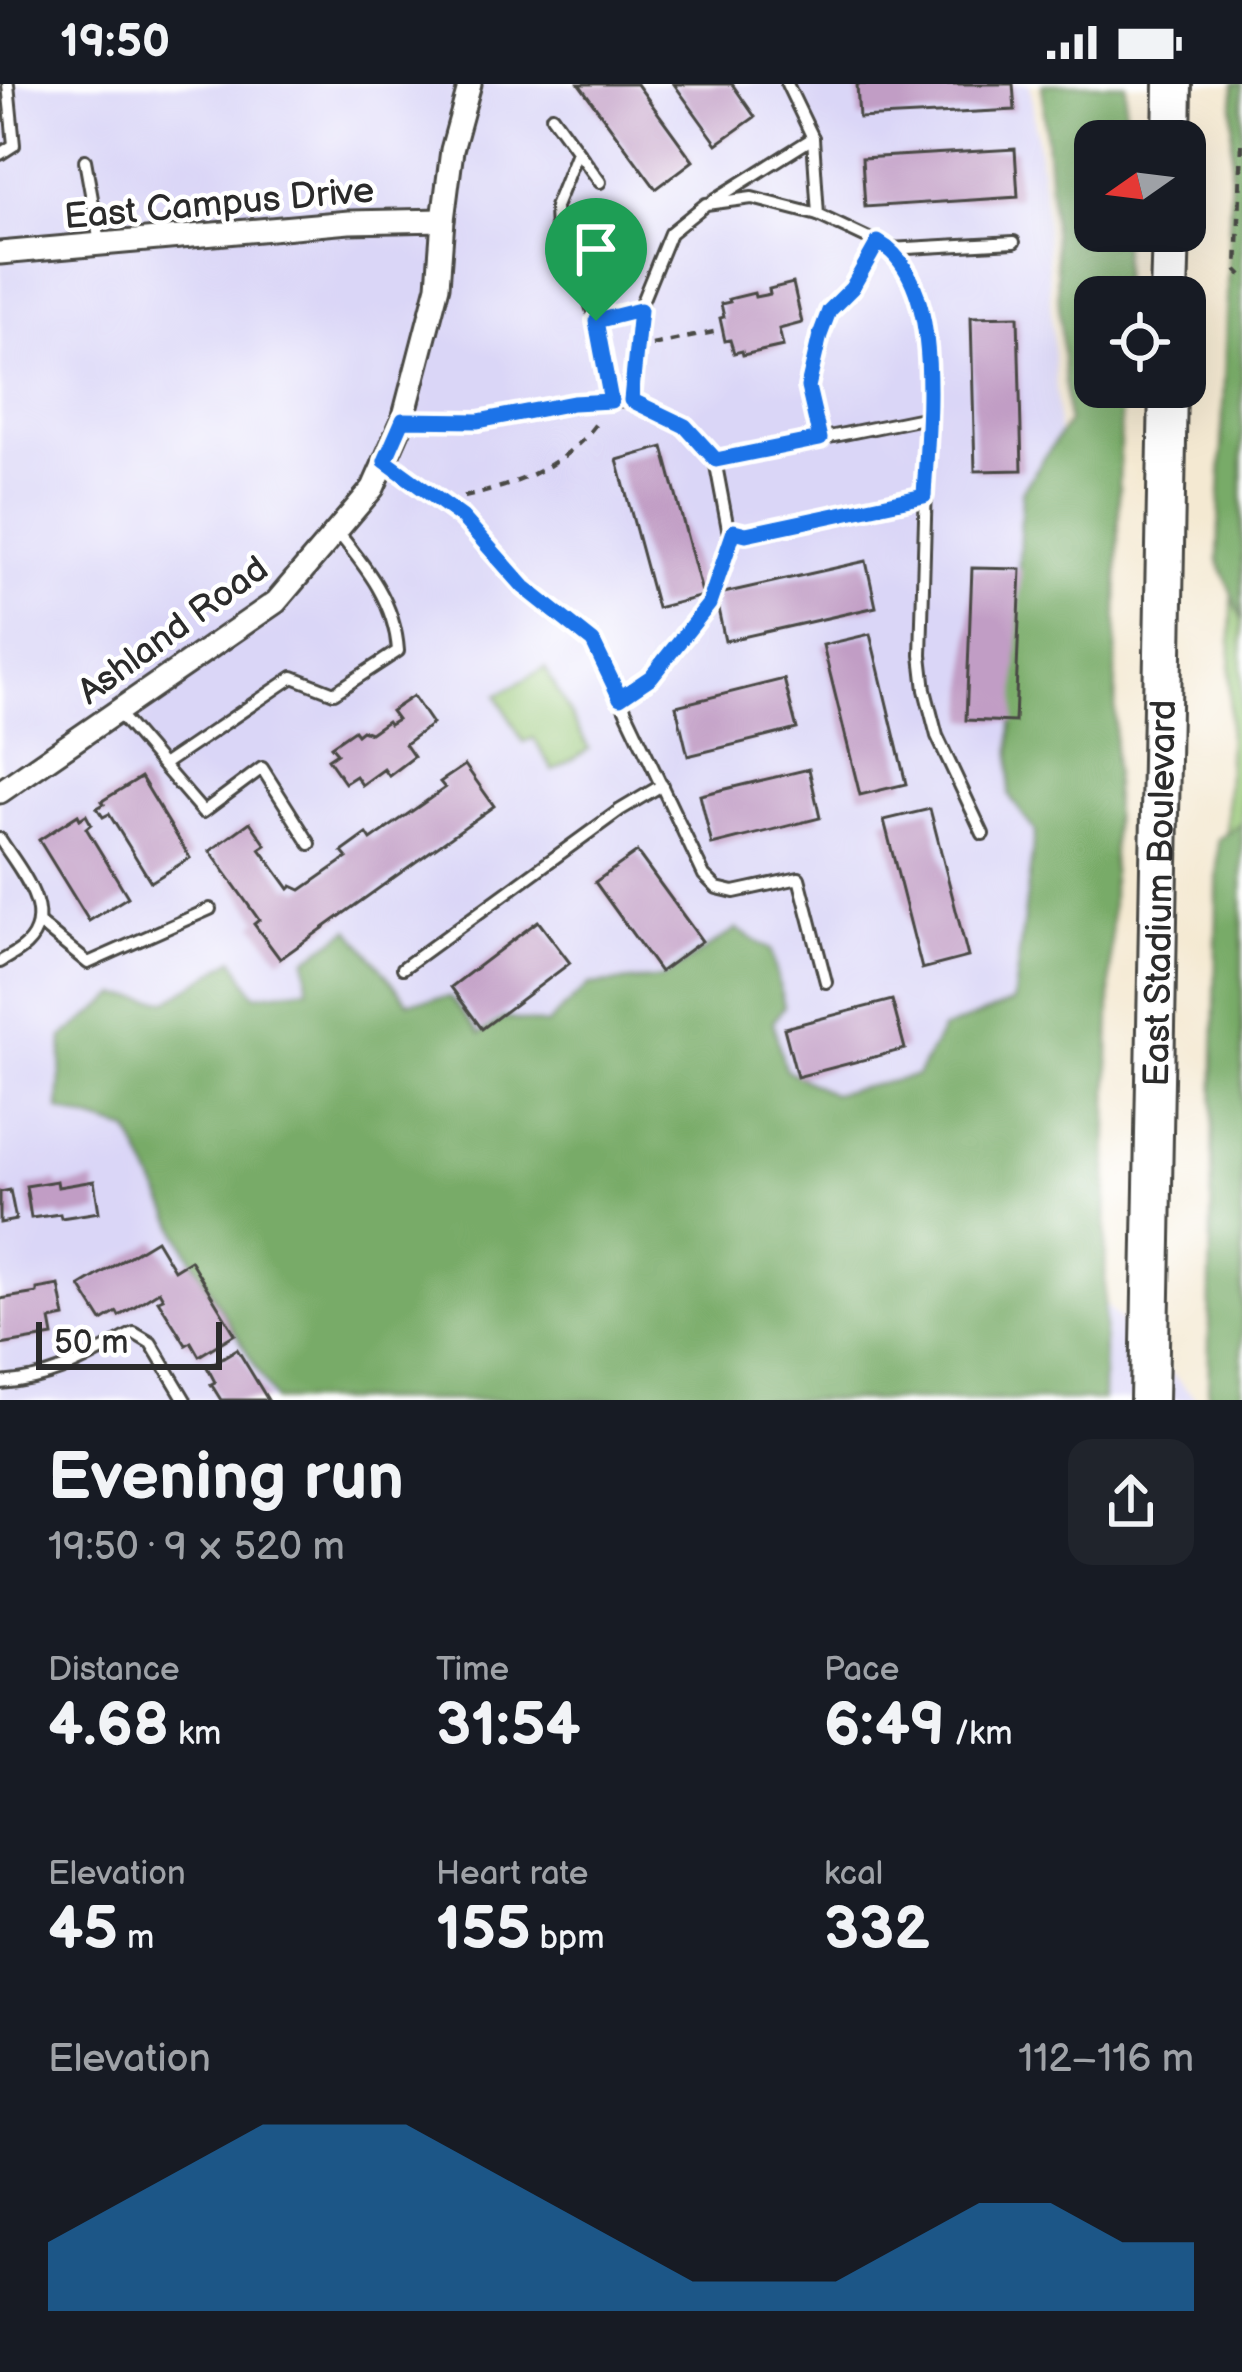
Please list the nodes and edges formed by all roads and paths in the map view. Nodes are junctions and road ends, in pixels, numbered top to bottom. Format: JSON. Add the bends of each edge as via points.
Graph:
{"nodes":[{"id":1,"x":8,"y":84,"type":"edge"},
{"id":2,"x":470,"y":84,"type":"edge"},
{"id":3,"x":1174,"y":84,"type":"edge"},
{"id":4,"x":792,"y":86,"type":"edge"},
{"id":5,"x":552,"y":116,"type":"dead end"},
{"id":6,"x":1173,"y":120,"type":"edge"},
{"id":7,"x":813,"y":138,"type":"junction"},
{"id":8,"x":1242,"y":144,"type":"edge"},
{"id":9,"x":578,"y":152,"type":"junction"},
{"id":10,"x":0,"y":154,"type":"edge"},
{"id":11,"x":86,"y":160,"type":"dead end"},
{"id":12,"x":600,"y":182,"type":"dead end"},
{"id":13,"x":706,"y":204,"type":"junction"},
{"id":14,"x":818,"y":215,"type":"junction"},
{"id":15,"x":443,"y":220,"type":"junction"},
{"id":16,"x":878,"y":242,"type":"junction"},
{"id":17,"x":1014,"y":242,"type":"dead end"},
{"id":18,"x":100,"y":243,"type":"junction"},
{"id":19,"x":890,"y":249,"type":"junction"},
{"id":20,"x":0,"y":254,"type":"edge"},
{"id":21,"x":1242,"y":275,"type":"edge"},
{"id":22,"x":640,"y":310,"type":"junction"},
{"id":23,"x":596,"y":321,"type":"junction"},
{"id":24,"x":723,"y":330,"type":"dead end"},
{"id":25,"x":637,"y":349,"type":"junction"},
{"id":26,"x":631,"y":400,"type":"junction"},
{"id":27,"x":609,"y":401,"type":"junction"},
{"id":28,"x":1168,"y":408,"type":"edge"},
{"id":29,"x":928,"y":417,"type":"junction"},
{"id":30,"x":403,"y":420,"type":"junction"},
{"id":31,"x":820,"y":439,"type":"junction"},
{"id":32,"x":716,"y":460,"type":"junction"},
{"id":33,"x":385,"y":461,"type":"junction"},
{"id":34,"x":924,"y":496,"type":"junction"},
{"id":35,"x":442,"y":502,"type":"junction"},
{"id":36,"x":336,"y":530,"type":"junction"},
{"id":37,"x":734,"y":531,"type":"junction"},
{"id":38,"x":620,"y":698,"type":"junction"},
{"id":39,"x":117,"y":712,"type":"junction"},
{"id":40,"x":164,"y":765,"type":"junction"},
{"id":41,"x":662,"y":784,"type":"junction"},
{"id":42,"x":0,"y":792,"type":"edge"},
{"id":43,"x":983,"y":834,"type":"dead end"},
{"id":44,"x":0,"y":838,"type":"edge"},
{"id":45,"x":310,"y":844,"type":"dead end"},
{"id":46,"x":210,"y":910,"type":"dead end"},
{"id":47,"x":39,"y":923,"type":"junction"},
{"id":48,"x":0,"y":962,"type":"edge"},
{"id":49,"x":403,"y":968,"type":"dead end"},
{"id":50,"x":826,"y":982,"type":"dead end"},
{"id":51,"x":0,"y":1383,"type":"edge"},
{"id":52,"x":185,"y":1400,"type":"edge"},
{"id":53,"x":1149,"y":1400,"type":"edge"}],
"edges":[{"from":1,"to":10,"type":"lane","via":[[14,145]]},
{"from":2,"to":15,"type":"street","name":"Ashland Road"},
{"from":3,"to":6,"type":"main road"},
{"from":4,"to":7,"type":"lane"},
{"from":5,"to":9,"type":"lane"},
{"from":7,"to":13,"type":"lane"},
{"from":7,"to":14,"type":"lane"},
{"from":8,"to":21,"type":"path"},
{"from":9,"to":12,"type":"lane"},
{"from":9,"to":23,"type":"lane","via":[[555,207],[556,232]]},
{"from":11,"to":18,"type":"lane"},
{"from":13,"to":14,"type":"lane","via":[[752,198]]},
{"from":13,"to":22,"type":"lane","via":[[670,233]]},
{"from":14,"to":16,"type":"lane"},
{"from":15,"to":18,"type":"street","name":"East Campus Drive"},
{"from":15,"to":30,"type":"street","name":"Ashland Road","via":[[438,286]]},
{"from":16,"to":19,"type":"lane"},
{"from":16,"to":31,"type":"path","via":[[820,335],[808,387]]},
{"from":17,"to":19,"type":"lane"},
{"from":18,"to":20,"type":"street","name":"East Campus Drive"},
{"from":19,"to":29,"type":"lane","via":[[918,292]]},
{"from":22,"to":23,"type":"lane"},
{"from":22,"to":25,"type":"lane"},
{"from":23,"to":27,"type":"lane"},
{"from":24,"to":25,"type":"path"},
{"from":25,"to":26,"type":"lane"},
{"from":26,"to":27,"type":"lane"},
{"from":26,"to":32,"type":"lane","via":[[685,426]]},
{"from":27,"to":30,"type":"lane","via":[[478,421]]},
{"from":27,"to":35,"type":"path","via":[[579,445],[548,467],[505,488]]},
{"from":28,"to":53,"type":"main road","name":"East Stadium Boulevard"},
{"from":29,"to":31,"type":"lane"},
{"from":29,"to":34,"type":"lane"},
{"from":30,"to":33,"type":"street","name":"Ashland Road"},
{"from":31,"to":32,"type":"lane"},
{"from":32,"to":37,"type":"lane"},
{"from":33,"to":35,"type":"lane"},
{"from":33,"to":36,"type":"street","name":"Ashland Road"},
{"from":34,"to":37,"type":"lane"},
{"from":34,"to":43,"type":"lane","via":[[926,690],[937,736]]},
{"from":35,"to":38,"type":"lane","via":[[524,587],[593,642]]},
{"from":36,"to":39,"type":"street","name":"Ashland Road","via":[[276,602]]},
{"from":36,"to":40,"type":"lane","via":[[375,578],[398,650],[334,693],[293,677]]},
{"from":37,"to":38,"type":"path","via":[[709,604],[651,677]]},
{"from":38,"to":41,"type":"lane"},
{"from":39,"to":40,"type":"lane"},
{"from":39,"to":42,"type":"street","name":"Ashland Road"},
{"from":40,"to":45,"type":"lane","via":[[203,812],[262,768]]},
{"from":41,"to":49,"type":"lane"},
{"from":41,"to":50,"type":"lane","via":[[717,888],[734,892],[799,878]]},
{"from":44,"to":47,"type":"lane","via":[[37,900]]},
{"from":46,"to":47,"type":"lane","via":[[88,963]]},
{"from":47,"to":48,"type":"lane","via":[[27,945]]},
{"from":51,"to":52,"type":"lane","via":[[60,1373],[134,1333],[151,1343]]}]}
